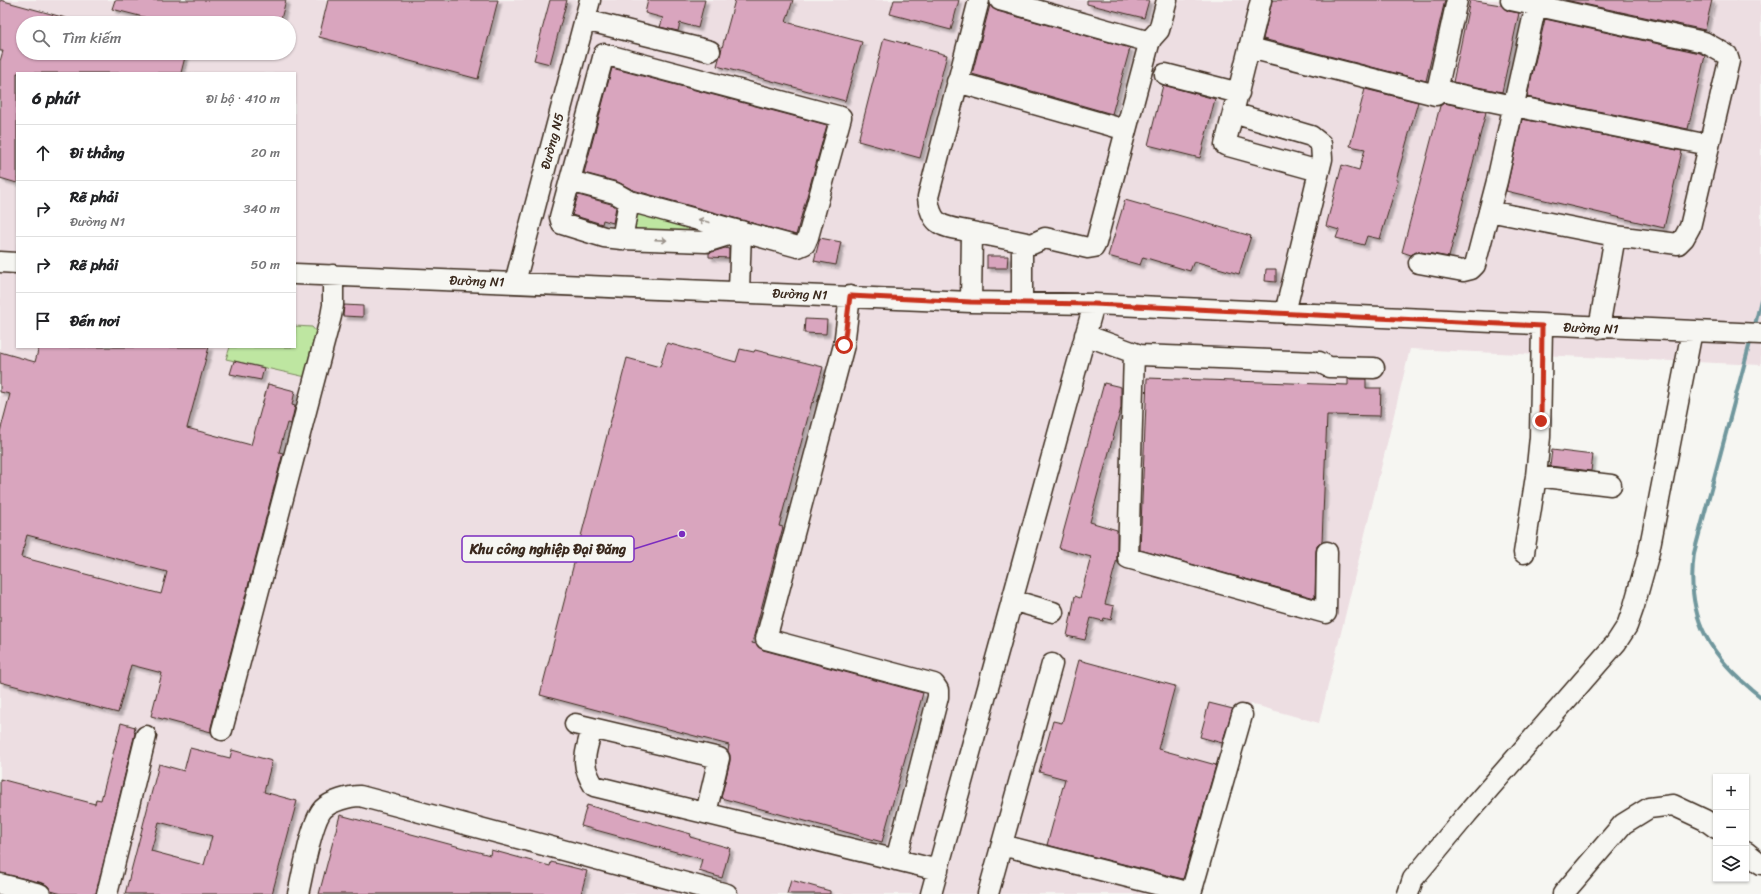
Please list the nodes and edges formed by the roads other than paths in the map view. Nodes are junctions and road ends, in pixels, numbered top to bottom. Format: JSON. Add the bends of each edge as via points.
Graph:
{"nodes":[{"id":1,"x":590,"y":0,"type":"edge"},
{"id":2,"x":979,"y":0,"type":"edge"},
{"id":3,"x":1000,"y":0,"type":"edge"},
{"id":4,"x":1167,"y":0,"type":"edge"},
{"id":5,"x":1261,"y":0,"type":"edge"},
{"id":6,"x":1457,"y":0,"type":"edge"},
{"id":7,"x":1511,"y":0,"type":"edge"},
{"id":8,"x":1536,"y":3,"type":"edge"},
{"id":9,"x":1052,"y":7,"type":"edge"},
{"id":10,"x":585,"y":20,"type":"junction"},
{"id":11,"x":1150,"y":42,"type":"junction"},
{"id":12,"x":1250,"y":48,"type":"junction"},
{"id":13,"x":710,"y":51,"type":"dead end"},
{"id":14,"x":1165,"y":74,"type":"dead end"},
{"id":15,"x":957,"y":82,"type":"junction"},
{"id":16,"x":1437,"y":88,"type":"junction"},
{"id":17,"x":1238,"y":93,"type":"junction"},
{"id":18,"x":1514,"y":106,"type":"junction"},
{"id":19,"x":1233,"y":113,"type":"junction"},
{"id":20,"x":1126,"y":130,"type":"junction"},
{"id":21,"x":1709,"y":145,"type":"junction"},
{"id":22,"x":1319,"y":171,"type":"junction"},
{"id":23,"x":570,"y":181,"type":"junction"},
{"id":24,"x":629,"y":201,"type":"junction"},
{"id":25,"x":1489,"y":212,"type":"junction"},
{"id":26,"x":741,"y":231,"type":"junction"},
{"id":27,"x":972,"y":232,"type":"junction"},
{"id":28,"x":1615,"y":236,"type":"junction"},
{"id":29,"x":622,"y":239,"type":"junction"},
{"id":30,"x":1022,"y":242,"type":"junction"},
{"id":31,"x":0,"y":262,"type":"edge"},
{"id":32,"x":16,"y":263,"type":"edge"},
{"id":33,"x":1419,"y":263,"type":"dead end"},
{"id":34,"x":296,"y":274,"type":"edge"},
{"id":35,"x":333,"y":275,"type":"junction"},
{"id":36,"x":515,"y":282,"type":"junction"},
{"id":37,"x":739,"y":291,"type":"junction"},
{"id":38,"x":850,"y":296,"type":"junction"},
{"id":39,"x":971,"y":302,"type":"junction"},
{"id":40,"x":1022,"y":303,"type":"junction"},
{"id":41,"x":1094,"y":304,"type":"junction"},
{"id":42,"x":1285,"y":313,"type":"junction"},
{"id":43,"x":1542,"y":326,"type":"junction"},
{"id":44,"x":1599,"y":328,"type":"junction"},
{"id":45,"x":1692,"y":331,"type":"junction"},
{"id":46,"x":1761,"y":334,"type":"edge"},
{"id":47,"x":1085,"y":335,"type":"junction"},
{"id":48,"x":1134,"y":353,"type":"junction"},
{"id":49,"x":1374,"y":368,"type":"dead end"},
{"id":50,"x":1536,"y":476,"type":"junction"},
{"id":51,"x":1611,"y":485,"type":"dead end"},
{"id":52,"x":1327,"y":552,"type":"dead end"},
{"id":53,"x":1524,"y":553,"type":"dead end"},
{"id":54,"x":1012,"y":600,"type":"junction"},
{"id":55,"x":1053,"y":612,"type":"dead end"},
{"id":56,"x":1052,"y":664,"type":"dead end"},
{"id":57,"x":1242,"y":715,"type":"dead end"},
{"id":58,"x":222,"y":730,"type":"dead end"},
{"id":59,"x":146,"y":736,"type":"dead end"},
{"id":60,"x":706,"y":813,"type":"junction"},
{"id":61,"x":1713,"y":826,"type":"edge"},
{"id":62,"x":1002,"y":845,"type":"junction"},
{"id":63,"x":1749,"y":854,"type":"edge"},
{"id":64,"x":896,"y":860,"type":"junction"},
{"id":65,"x":1761,"y":864,"type":"edge"},
{"id":66,"x":938,"y":870,"type":"junction"},
{"id":67,"x":0,"y":884,"type":"edge"},
{"id":68,"x":1169,"y":891,"type":"edge"},
{"id":69,"x":40,"y":894,"type":"edge"},
{"id":70,"x":107,"y":894,"type":"edge"},
{"id":71,"x":298,"y":894,"type":"edge"},
{"id":72,"x":727,"y":894,"type":"edge"},
{"id":73,"x":931,"y":894,"type":"edge"},
{"id":74,"x":988,"y":894,"type":"edge"},
{"id":75,"x":1408,"y":894,"type":"edge"},
{"id":76,"x":1563,"y":894,"type":"edge"}],
"edges":[{"from":1,"to":10,"type":"street","name":"Đường N5"},
{"from":2,"to":15,"type":"street"},
{"from":3,"to":9,"type":"street"},
{"from":4,"to":11,"type":"street","via":[[1159,30]]},
{"from":5,"to":12,"type":"street"},
{"from":6,"to":16,"type":"street"},
{"from":7,"to":8,"type":"street"},
{"from":8,"to":18,"type":"street"},
{"from":8,"to":21,"type":"street","via":[[1704,42],[1727,55],[1728,61]]},
{"from":9,"to":11,"type":"street"},
{"from":10,"to":13,"type":"street"},
{"from":10,"to":36,"type":"street","name":"Đường N5"},
{"from":11,"to":20,"type":"street"},
{"from":12,"to":16,"type":"street","via":[[1436,95]]},
{"from":12,"to":17,"type":"street"},
{"from":14,"to":17,"type":"street"},
{"from":15,"to":20,"type":"street"},
{"from":15,"to":27,"type":"street","via":[[928,197],[931,212],[941,226]]},
{"from":16,"to":18,"type":"street"},
{"from":17,"to":19,"type":"street"},
{"from":18,"to":21,"type":"street"},
{"from":18,"to":25,"type":"street"},
{"from":19,"to":22,"type":"street","via":[[1311,136],[1321,144],[1322,159]]},
{"from":19,"to":22,"type":"street","via":[[1225,146]]},
{"from":20,"to":30,"type":"street","via":[[1094,247],[1088,248],[1045,238],[1032,244]]},
{"from":21,"to":28,"type":"street","via":[[1690,227],[1678,244]]},
{"from":22,"to":42,"type":"street"},
{"from":23,"to":24,"type":"street","via":[[615,193]]},
{"from":23,"to":26,"type":"street","via":[[604,54],[841,117],[805,244],[798,247]]},
{"from":23,"to":29,"type":"street","via":[[560,217],[562,224],[604,237]]},
{"from":26,"to":24,"type":"street","one_way":true},
{"from":24,"to":29,"type":"street"},
{"from":25,"to":28,"type":"street"},
{"from":25,"to":33,"type":"street","via":[[1475,265],[1471,269],[1463,271]]},
{"from":29,"to":26,"type":"street","one_way":true,"via":[[706,242]]},
{"from":26,"to":37,"type":"street"},
{"from":27,"to":30,"type":"street"},
{"from":27,"to":39,"type":"street"},
{"from":28,"to":44,"type":"street"},
{"from":30,"to":40,"type":"street"},
{"from":31,"to":32,"type":"street"},
{"from":34,"to":35,"type":"street","name":"Đường N1"},
{"from":35,"to":36,"type":"street","name":"Đường N1"},
{"from":35,"to":58,"type":"street","via":[[331,316]]},
{"from":36,"to":37,"type":"street","name":"Đường N1"},
{"from":37,"to":38,"type":"street","name":"Đường N1"},
{"from":38,"to":39,"type":"street","name":"Đường N1"},
{"from":38,"to":64,"type":"street","via":[[844,345],[766,639],[934,684],[938,690]]},
{"from":39,"to":40,"type":"street","name":"Đường N1"},
{"from":40,"to":41,"type":"street","name":"Đường N1"},
{"from":41,"to":42,"type":"street","name":"Đường N1"},
{"from":41,"to":47,"type":"street"},
{"from":42,"to":43,"type":"street","name":"Đường N1"},
{"from":43,"to":44,"type":"street","name":"Đường N1"},
{"from":43,"to":50,"type":"street","via":[[1541,421]]},
{"from":44,"to":45,"type":"street","name":"Đường N1"},
{"from":45,"to":46,"type":"street","name":"Đường N1"},
{"from":45,"to":75,"type":"street","via":[[1648,556],[1627,626],[1616,643],[1413,879]]},
{"from":47,"to":48,"type":"street"},
{"from":47,"to":54,"type":"street"},
{"from":48,"to":49,"type":"street","via":[[1148,356],[1319,362],[1329,367]]},
{"from":48,"to":52,"type":"street","via":[[1128,558],[1326,612]]},
{"from":50,"to":51,"type":"street"},
{"from":50,"to":53,"type":"street"},
{"from":54,"to":55,"type":"street"},
{"from":54,"to":66,"type":"street"},
{"from":56,"to":62,"type":"street"},
{"from":57,"to":68,"type":"street","via":[[1191,893]]},
{"from":59,"to":70,"type":"street"},
{"from":60,"to":60,"type":"street","via":[[719,758],[584,726],[584,764],[586,774],[594,786]]},
{"from":60,"to":64,"type":"street"},
{"from":61,"to":76,"type":"street","via":[[1673,805],[1650,808],[1623,824]]},
{"from":62,"to":68,"type":"street"},
{"from":62,"to":74,"type":"street"},
{"from":63,"to":65,"type":"street"},
{"from":64,"to":66,"type":"street"},
{"from":66,"to":73,"type":"street"},
{"from":67,"to":69,"type":"street"},
{"from":71,"to":72,"type":"street","via":[[316,819],[324,808],[349,796],[360,796]]}]}
